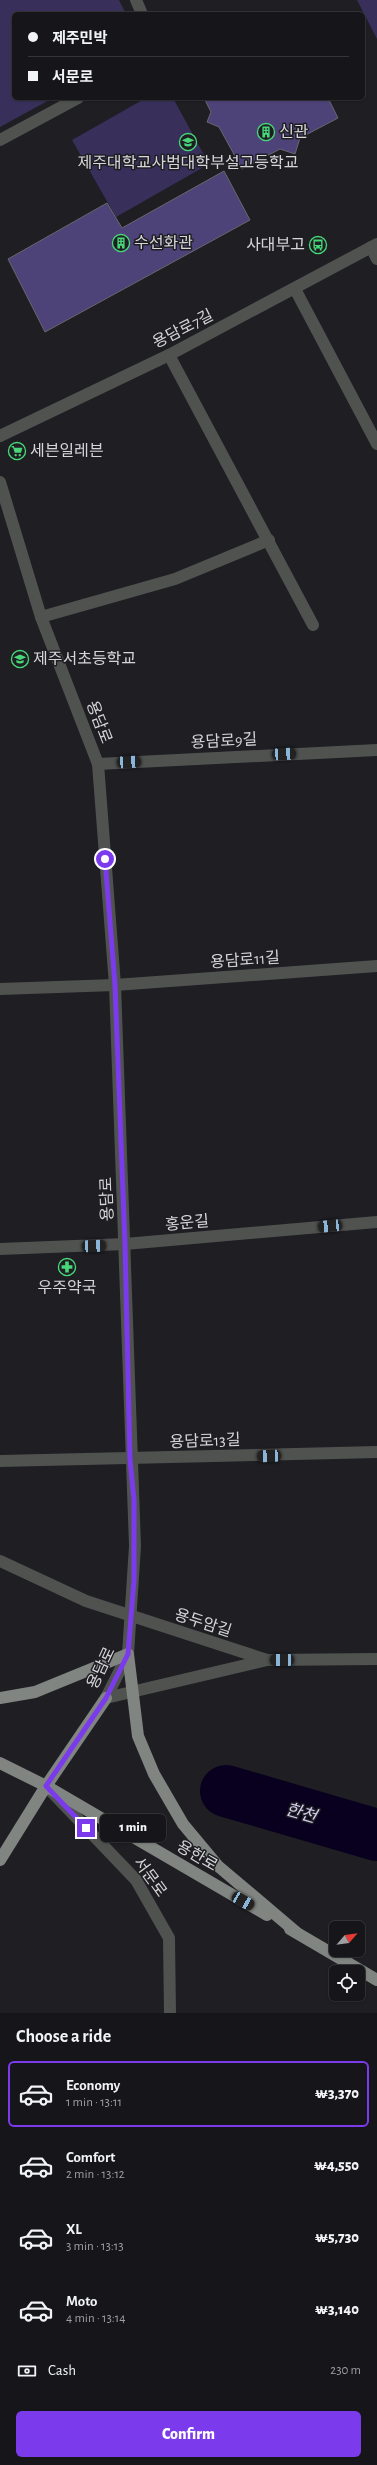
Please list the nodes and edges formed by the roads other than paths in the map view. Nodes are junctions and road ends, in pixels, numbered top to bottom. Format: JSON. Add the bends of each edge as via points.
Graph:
{"nodes":[{"id":1,"x":136,"y":0,"type":"edge"},
{"id":2,"x":141,"y":12,"type":"edge"},
{"id":3,"x":74,"y":100,"type":"edge"},
{"id":4,"x":0,"y":140,"type":"edge"},
{"id":5,"x":374,"y":245,"type":"edge"},
{"id":6,"x":377,"y":259,"type":"edge"},
{"id":7,"x":295,"y":289,"type":"junction"},
{"id":8,"x":169,"y":355,"type":"junction"},
{"id":9,"x":0,"y":436,"type":"edge"},
{"id":10,"x":377,"y":444,"type":"edge"},
{"id":11,"x":0,"y":482,"type":"edge"},
{"id":12,"x":269,"y":540,"type":"junction"},
{"id":13,"x":41,"y":617,"type":"junction"},
{"id":14,"x":314,"y":625,"type":"dead end"},
{"id":15,"x":377,"y":750,"type":"edge"},
{"id":16,"x":98,"y":764,"type":"junction"},
{"id":17,"x":377,"y":966,"type":"edge"},
{"id":18,"x":115,"y":985,"type":"junction"},
{"id":19,"x":0,"y":990,"type":"edge"},
{"id":20,"x":377,"y":1222,"type":"edge"},
{"id":21,"x":125,"y":1244,"type":"junction"},
{"id":22,"x":0,"y":1249,"type":"edge"},
{"id":23,"x":377,"y":1452,"type":"edge"},
{"id":24,"x":130,"y":1460,"type":"junction"},
{"id":25,"x":0,"y":1461,"type":"edge"},
{"id":26,"x":0,"y":1561,"type":"edge"},
{"id":27,"x":130,"y":1614,"type":"junction"},
{"id":28,"x":128,"y":1654,"type":"junction"},
{"id":29,"x":377,"y":1659,"type":"edge"},
{"id":30,"x":267,"y":1660,"type":"junction"},
{"id":31,"x":132,"y":1692,"type":"junction"},
{"id":32,"x":0,"y":1698,"type":"edge"},
{"id":33,"x":106,"y":1698,"type":"junction"},
{"id":34,"x":0,"y":1763,"type":"edge"},
{"id":35,"x":46,"y":1786,"type":"junction"},
{"id":36,"x":0,"y":1860,"type":"edge"},
{"id":37,"x":296,"y":1932,"type":"junction"},
{"id":38,"x":377,"y":1980,"type":"edge"},
{"id":39,"x":170,"y":2013,"type":"edge"}],
"edges":[{"from":1,"to":2,"type":"street"},
{"from":3,"to":4,"type":"street"},
{"from":5,"to":6,"type":"street"},
{"from":5,"to":7,"type":"street","name":"용담로7길"},
{"from":7,"to":8,"type":"street","name":"용담로7길"},
{"from":7,"to":10,"type":"street"},
{"from":8,"to":9,"type":"street","name":"용담로7길"},
{"from":8,"to":12,"type":"street"},
{"from":11,"to":13,"type":"street","name":"용담로"},
{"from":12,"to":13,"type":"street","via":[[175,579]]},
{"from":12,"to":14,"type":"street"},
{"from":13,"to":16,"type":"street","name":"용담로"},
{"from":15,"to":16,"type":"street","name":"용담로9길"},
{"from":16,"to":18,"type":"street","name":"용담로"},
{"from":17,"to":18,"type":"street","name":"용담로11길"},
{"from":18,"to":19,"type":"street"},
{"from":18,"to":21,"type":"street","name":"용담로"},
{"from":20,"to":21,"type":"street","name":"홍운길"},
{"from":21,"to":22,"type":"street","name":"홍운길"},
{"from":21,"to":24,"type":"street","name":"용담로"},
{"from":23,"to":24,"type":"street","name":"용담로13길"},
{"from":24,"to":25,"type":"street"},
{"from":24,"to":27,"type":"street","name":"용담로","via":[[135,1546]]},
{"from":26,"to":27,"type":"street","name":"용두암길","via":[[86,1601]]},
{"from":27,"to":28,"type":"street","name":"용담로"},
{"from":27,"to":30,"type":"street","name":"용두암길","via":[[177,1632]]},
{"from":28,"to":31,"type":"main road"},
{"from":28,"to":32,"type":"main road","via":[[35,1692]]},
{"from":28,"to":33,"type":"street","name":"용담로"},
{"from":29,"to":30,"type":"street"},
{"from":30,"to":31,"type":"street"},
{"from":31,"to":33,"type":"street"},
{"from":31,"to":37,"type":"main road","via":[[138,1736],[154,1774],[183,1824],[218,1866]]},
{"from":33,"to":35,"type":"main road","name":"용담로"},
{"from":34,"to":35,"type":"main road","name":"용한로"},
{"from":35,"to":36,"type":"main road","name":"용담로"},
{"from":35,"to":37,"type":"main road","name":"용한로"},
{"from":35,"to":39,"type":"street","name":"서문로","via":[[136,1880],[169,1938]]},
{"from":37,"to":38,"type":"main road","name":"용한로"}]}
